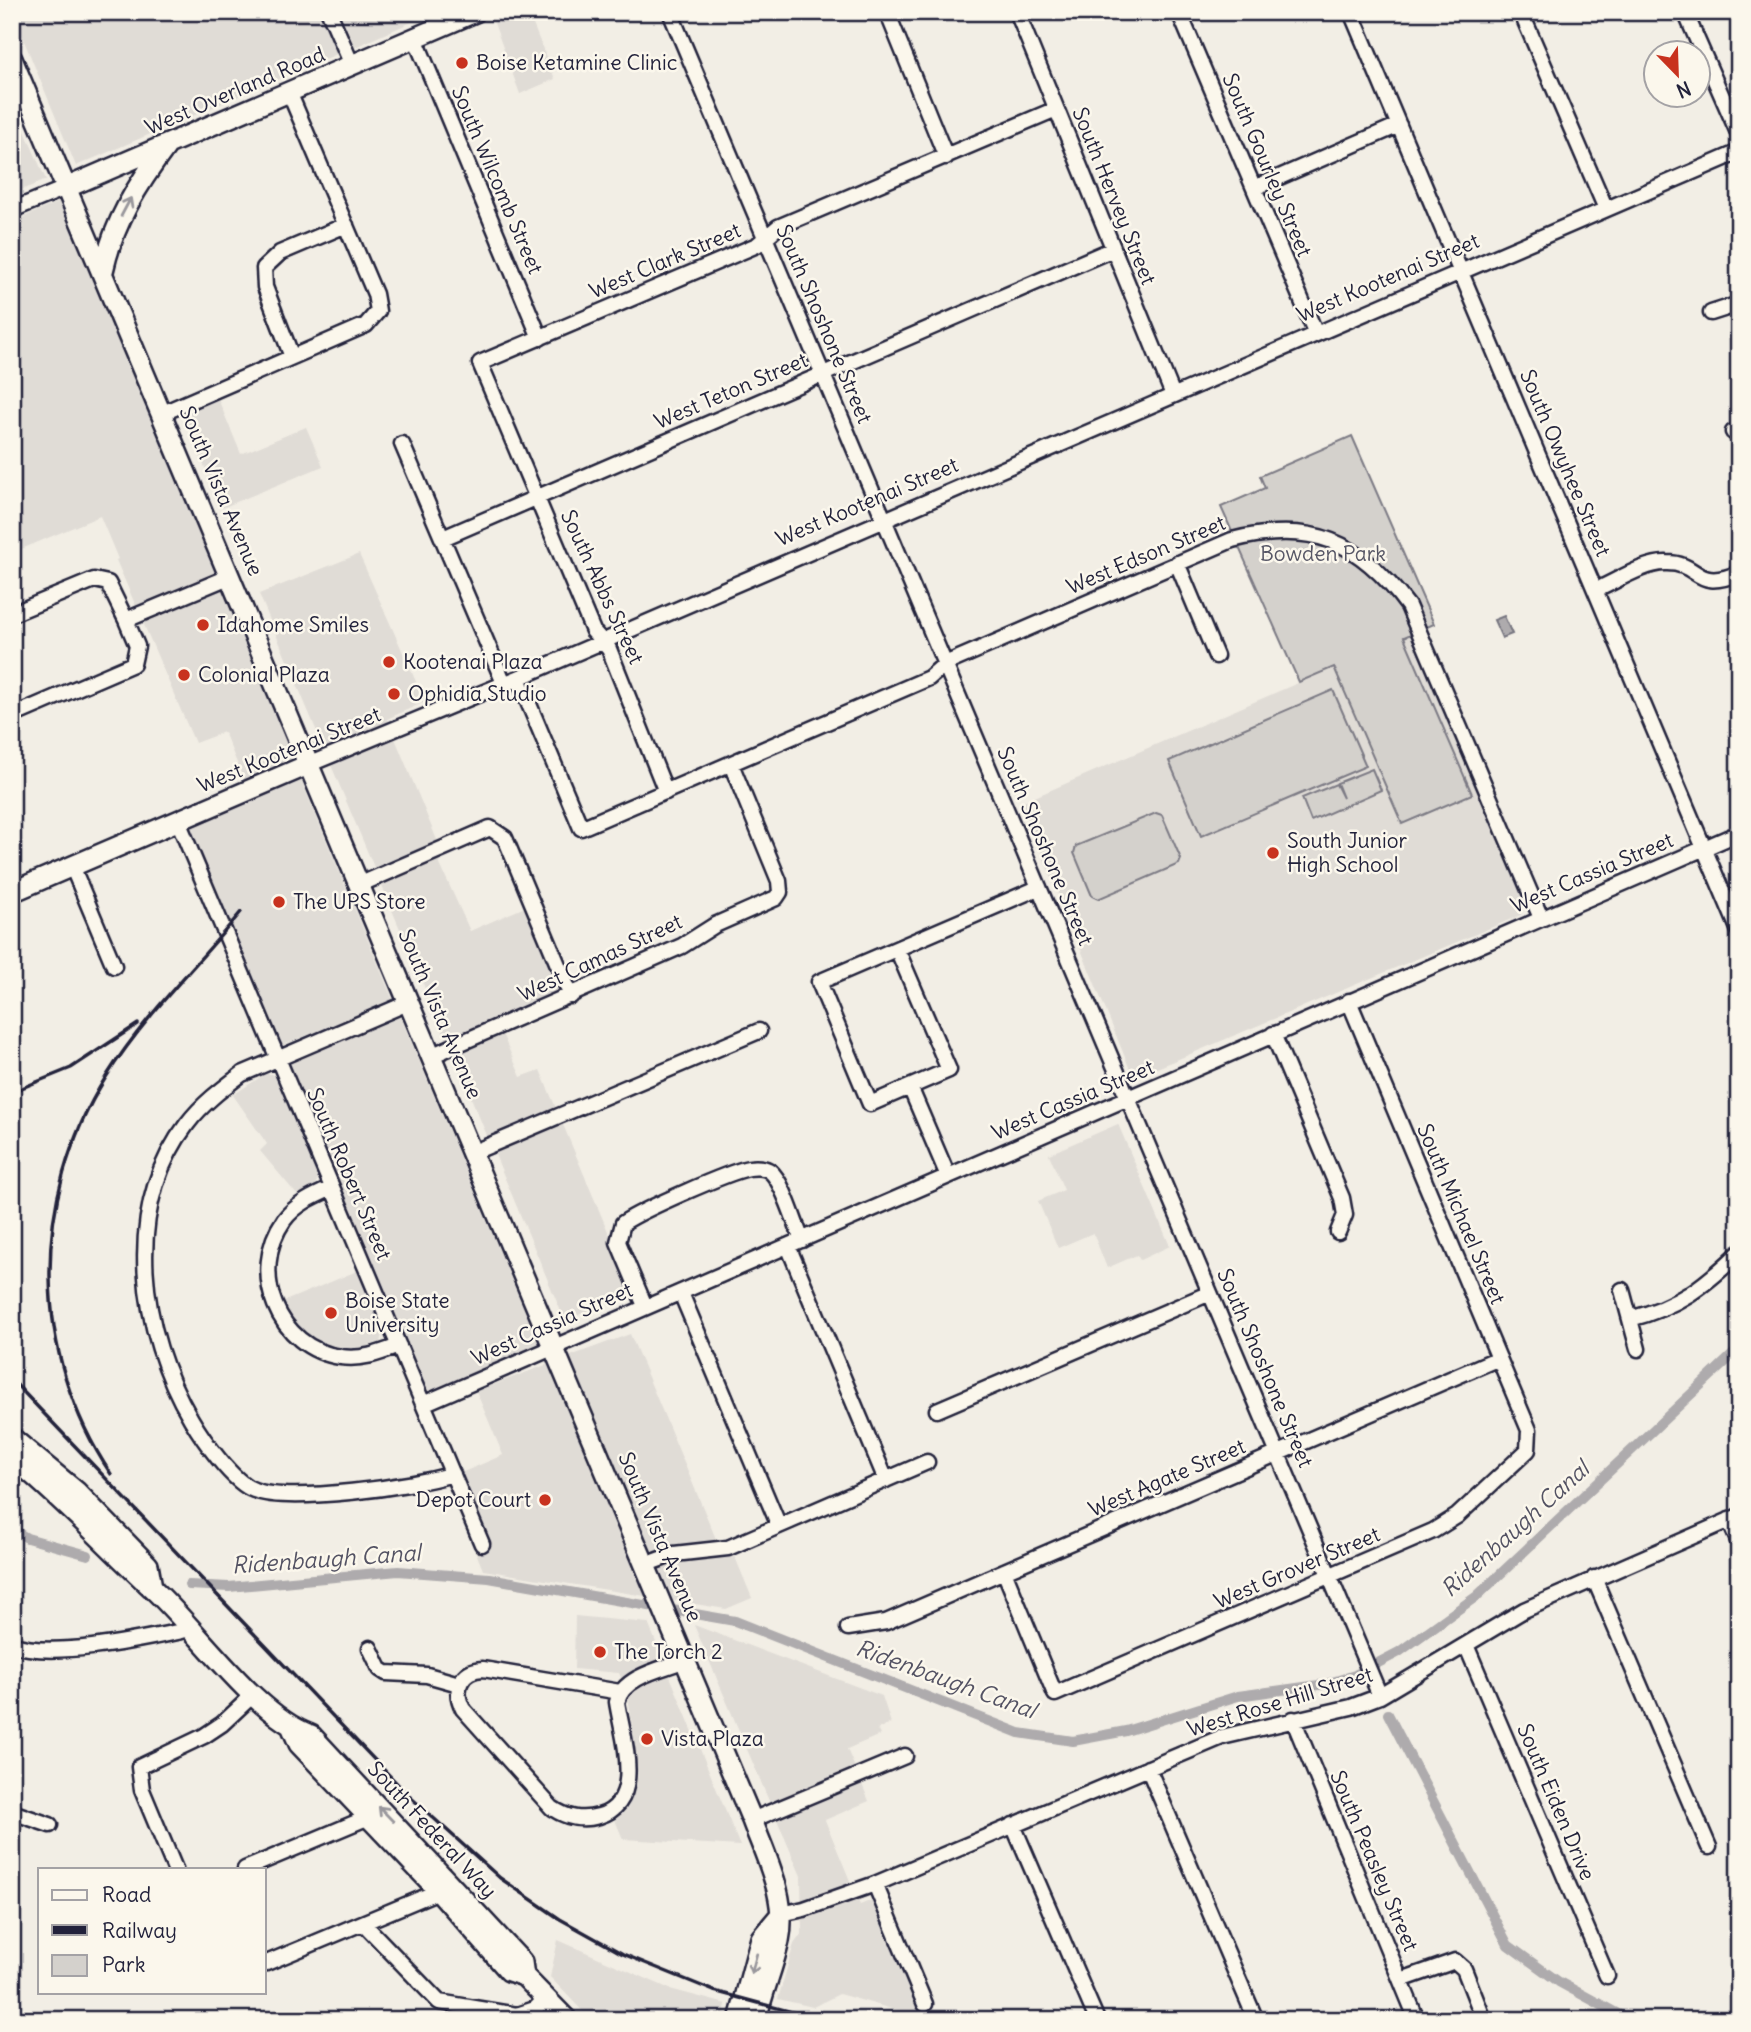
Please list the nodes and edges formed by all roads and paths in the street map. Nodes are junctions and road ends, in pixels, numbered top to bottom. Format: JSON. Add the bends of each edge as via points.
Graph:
{"nodes":[{"id":1,"x":329,"y":12,"type":"edge"},
{"id":2,"x":475,"y":12,"type":"edge"},
{"id":3,"x":670,"y":12,"type":"edge"},
{"id":4,"x":887,"y":12,"type":"edge"},
{"id":5,"x":1017,"y":12,"type":"edge"},
{"id":6,"x":1180,"y":12,"type":"edge"},
{"id":7,"x":1351,"y":12,"type":"edge"},
{"id":8,"x":1521,"y":12,"type":"edge"},
{"id":9,"x":1685,"y":12,"type":"edge"},
{"id":10,"x":415,"y":38,"type":"junction"},
{"id":11,"x":12,"y":59,"type":"edge"},
{"id":12,"x":352,"y":65,"type":"junction"},
{"id":13,"x":289,"y":92,"type":"junction"},
{"id":14,"x":1056,"y":109,"type":"junction"},
{"id":15,"x":1399,"y":125,"type":"junction"},
{"id":16,"x":1739,"y":135,"type":"edge"},
{"id":17,"x":167,"y":145,"type":"junction"},
{"id":18,"x":1739,"y":152,"type":"edge"},
{"id":19,"x":946,"y":157,"type":"junction"},
{"id":20,"x":68,"y":187,"type":"junction"},
{"id":21,"x":1254,"y":188,"type":"junction"},
{"id":22,"x":1606,"y":209,"type":"junction"},
{"id":23,"x":12,"y":210,"type":"edge"},
{"id":24,"x":346,"y":225,"type":"junction"},
{"id":25,"x":765,"y":236,"type":"junction"},
{"id":26,"x":1113,"y":249,"type":"junction"},
{"id":27,"x":103,"y":271,"type":"junction"},
{"id":28,"x":1461,"y":272,"type":"junction"},
{"id":29,"x":1739,"y":304,"type":"edge"},
{"id":30,"x":1711,"y":313,"type":"dead end"},
{"id":31,"x":1316,"y":334,"type":"junction"},
{"id":32,"x":540,"y":338,"type":"junction"},
{"id":33,"x":292,"y":357,"type":"junction"},
{"id":34,"x":480,"y":363,"type":"joint"},
{"id":35,"x":823,"y":374,"type":"junction"},
{"id":36,"x":1173,"y":396,"type":"junction"},
{"id":37,"x":163,"y":413,"type":"junction"},
{"id":38,"x":402,"y":444,"type":"dead end"},
{"id":39,"x":538,"y":497,"type":"junction"},
{"id":40,"x":884,"y":519,"type":"junction"},
{"id":41,"x":443,"y":538,"type":"junction"},
{"id":42,"x":1177,"y":563,"type":"junction"},
{"id":43,"x":1739,"y":573,"type":"edge"},
{"id":44,"x":231,"y":576,"type":"junction"},
{"id":45,"x":1596,"y":590,"type":"junction"},
{"id":46,"x":12,"y":614,"type":"edge"},
{"id":47,"x":126,"y":620,"type":"junction"},
{"id":48,"x":603,"y":641,"type":"junction"},
{"id":49,"x":1216,"y":656,"type":"dead end"},
{"id":50,"x":945,"y":664,"type":"junction"},
{"id":51,"x":511,"y":681,"type":"junction"},
{"id":52,"x":12,"y":716,"type":"edge"},
{"id":53,"x":310,"y":764,"type":"junction"},
{"id":54,"x":731,"y":764,"type":"junction"},
{"id":55,"x":666,"y":792,"type":"junction"},
{"id":56,"x":178,"y":821,"type":"junction"},
{"id":57,"x":1739,"y":833,"type":"edge"},
{"id":58,"x":1703,"y":848,"type":"junction"},
{"id":59,"x":72,"y":866,"type":"junction"},
{"id":60,"x":361,"y":884,"type":"junction"},
{"id":61,"x":1039,"y":887,"type":"junction"},
{"id":62,"x":12,"y":891,"type":"edge"},
{"id":63,"x":1541,"y":918,"type":"junction"},
{"id":64,"x":1739,"y":931,"type":"edge"},
{"id":65,"x":897,"y":948,"type":"junction"},
{"id":66,"x":114,"y":966,"type":"dead end"},
{"id":67,"x":571,"y":996,"type":"junction"},
{"id":68,"x":1349,"y":1001,"type":"junction"},
{"id":69,"x":410,"y":1002,"type":"junction"},
{"id":70,"x":759,"y":1031,"type":"dead end"},
{"id":71,"x":1273,"y":1034,"type":"junction"},
{"id":72,"x":433,"y":1055,"type":"junction"},
{"id":73,"x":278,"y":1057,"type":"junction"},
{"id":74,"x":909,"y":1087,"type":"junction"},
{"id":75,"x":1130,"y":1098,"type":"junction"},
{"id":76,"x":474,"y":1152,"type":"junction"},
{"id":77,"x":948,"y":1177,"type":"junction"},
{"id":78,"x":332,"y":1188,"type":"junction"},
{"id":79,"x":1338,"y":1232,"type":"dead end"},
{"id":80,"x":795,"y":1243,"type":"junction"},
{"id":81,"x":1739,"y":1253,"type":"edge"},
{"id":82,"x":1622,"y":1290,"type":"dead end"},
{"id":83,"x":681,"y":1293,"type":"junction"},
{"id":84,"x":1210,"y":1293,"type":"junction"},
{"id":85,"x":645,"y":1306,"type":"junction"},
{"id":86,"x":1630,"y":1320,"type":"junction"},
{"id":87,"x":399,"y":1346,"type":"junction"},
{"id":88,"x":555,"y":1346,"type":"junction"},
{"id":89,"x":1638,"y":1349,"type":"dead end"},
{"id":90,"x":1499,"y":1358,"type":"junction"},
{"id":91,"x":423,"y":1404,"type":"junction"},
{"id":92,"x":937,"y":1410,"type":"dead end"},
{"id":93,"x":12,"y":1438,"type":"edge"},
{"id":94,"x":1531,"y":1444,"type":"joint"},
{"id":95,"x":1278,"y":1453,"type":"junction"},
{"id":96,"x":12,"y":1457,"type":"edge"},
{"id":97,"x":927,"y":1462,"type":"dead end"},
{"id":98,"x":453,"y":1474,"type":"junction"},
{"id":99,"x":886,"y":1480,"type":"junction"},
{"id":100,"x":1734,"y":1518,"type":"edge"},
{"id":101,"x":779,"y":1526,"type":"junction"},
{"id":102,"x":1739,"y":1543,"type":"edge"},
{"id":103,"x":482,"y":1544,"type":"dead end"},
{"id":104,"x":647,"y":1564,"type":"junction"},
{"id":105,"x":1004,"y":1571,"type":"junction"},
{"id":106,"x":1330,"y":1576,"type":"junction"},
{"id":107,"x":1594,"y":1578,"type":"junction"},
{"id":108,"x":152,"y":1587,"type":"junction"},
{"id":109,"x":848,"y":1628,"type":"dead end"},
{"id":110,"x":192,"y":1629,"type":"junction"},
{"id":111,"x":1466,"y":1645,"type":"junction"},
{"id":112,"x":19,"y":1647,"type":"edge"},
{"id":113,"x":370,"y":1648,"type":"dead end"},
{"id":114,"x":12,"y":1660,"type":"edge"},
{"id":115,"x":686,"y":1660,"type":"junction"},
{"id":116,"x":458,"y":1684,"type":"junction"},
{"id":117,"x":620,"y":1692,"type":"junction"},
{"id":118,"x":254,"y":1694,"type":"junction"},
{"id":119,"x":1380,"y":1696,"type":"junction"},
{"id":120,"x":1293,"y":1719,"type":"junction"},
{"id":121,"x":292,"y":1728,"type":"junction"},
{"id":122,"x":905,"y":1756,"type":"dead end"},
{"id":123,"x":1148,"y":1768,"type":"junction"},
{"id":124,"x":12,"y":1812,"type":"edge"},
{"id":125,"x":369,"y":1818,"type":"junction"},
{"id":126,"x":752,"y":1820,"type":"junction"},
{"id":127,"x":50,"y":1825,"type":"dead end"},
{"id":128,"x":1013,"y":1825,"type":"junction"},
{"id":129,"x":1709,"y":1847,"type":"dead end"},
{"id":130,"x":175,"y":1868,"type":"edge"},
{"id":131,"x":247,"y":1868,"type":"edge"},
{"id":132,"x":875,"y":1884,"type":"junction"},
{"id":133,"x":439,"y":1891,"type":"junction"},
{"id":134,"x":780,"y":1914,"type":"junction"},
{"id":135,"x":363,"y":1923,"type":"junction"},
{"id":136,"x":266,"y":1963,"type":"edge"},
{"id":137,"x":524,"y":1976,"type":"junction"},
{"id":138,"x":1607,"y":1976,"type":"dead end"},
{"id":139,"x":1401,"y":1980,"type":"junction"},
{"id":140,"x":545,"y":1999,"type":"junction"},
{"id":141,"x":925,"y":2004,"type":"dead end"},
{"id":142,"x":567,"y":2020,"type":"edge"},
{"id":143,"x":739,"y":2020,"type":"edge"},
{"id":144,"x":756,"y":2020,"type":"edge"},
{"id":145,"x":1097,"y":2020,"type":"edge"},
{"id":146,"x":1256,"y":2020,"type":"edge"},
{"id":147,"x":1417,"y":2020,"type":"edge"},
{"id":148,"x":1484,"y":2020,"type":"edge"}],
"edges":[{"from":1,"to":12,"type":"street"},
{"from":2,"to":10,"type":"main road","name":"West Overland Road"},
{"from":3,"to":25,"type":"street","name":"South Shoshone Street"},
{"from":4,"to":19,"type":"street"},
{"from":5,"to":14,"type":"street","name":"South Hervey Street"},
{"from":6,"to":21,"type":"street","name":"South Gourley Street"},
{"from":7,"to":15,"type":"street","name":"South Owyhee Street"},
{"from":8,"to":22,"type":"street"},
{"from":9,"to":16,"type":"street"},
{"from":10,"to":12,"type":"main road","name":"West Overland Road"},
{"from":10,"to":32,"type":"street","name":"South Wilcomb Street"},
{"from":11,"to":20,"type":"main road","name":"South Vista Avenue"},
{"from":12,"to":13,"type":"main road","name":"West Overland Road"},
{"from":13,"to":17,"type":"main road","name":"West Overland Road"},
{"from":13,"to":24,"type":"street"},
{"from":14,"to":19,"type":"street","name":"West Clark Street"},
{"from":14,"to":26,"type":"street","name":"South Hervey Street"},
{"from":15,"to":21,"type":"street"},
{"from":15,"to":28,"type":"street","name":"South Owyhee Street"},
{"from":17,"to":20,"type":"main road","name":"West Overland Road"},
{"from":27,"to":17,"type":"main road","one_way":true,"via":[[123,210]]},
{"from":18,"to":22,"type":"street","name":"West Kootenai Street"},
{"from":19,"to":25,"type":"street","name":"West Clark Street"},
{"from":20,"to":23,"type":"street","name":"West Overland Road"},
{"from":20,"to":27,"type":"main road","name":"South Vista Avenue"},
{"from":21,"to":31,"type":"street","name":"South Gourley Street"},
{"from":22,"to":28,"type":"street","name":"West Kootenai Street"},
{"from":24,"to":33,"type":"street","via":[[280,253],[264,268],[265,287]]},
{"from":24,"to":33,"type":"street","via":[[378,312],[366,325]]},
{"from":25,"to":32,"type":"street","name":"West Clark Street","via":[[757,245]]},
{"from":25,"to":35,"type":"street","name":"South Shoshone Street"},
{"from":26,"to":35,"type":"street","name":"West Teton Street"},
{"from":26,"to":36,"type":"street","name":"South Hervey Street"},
{"from":27,"to":37,"type":"main road","name":"South Vista Avenue"},
{"from":28,"to":31,"type":"street","name":"West Kootenai Street"},
{"from":28,"to":45,"type":"street","name":"South Owyhee Street"},
{"from":29,"to":30,"type":"street"},
{"from":31,"to":36,"type":"street","name":"West Kootenai Street"},
{"from":32,"to":34,"type":"street","name":"West Clark Street"},
{"from":33,"to":37,"type":"street"},
{"from":34,"to":39,"type":"street","name":"South Abbs Street"},
{"from":35,"to":39,"type":"street","name":"West Teton Street"},
{"from":35,"to":40,"type":"street","name":"South Shoshone Street"},
{"from":36,"to":40,"type":"street","name":"West Kootenai Street"},
{"from":37,"to":44,"type":"main road","name":"South Vista Avenue"},
{"from":38,"to":41,"type":"street"},
{"from":39,"to":41,"type":"street","name":"West Teton Street"},
{"from":39,"to":48,"type":"street","name":"South Abbs Street","via":[[593,631]]},
{"from":40,"to":48,"type":"street","name":"West Kootenai Street"},
{"from":40,"to":50,"type":"street","name":"South Shoshone Street"},
{"from":41,"to":51,"type":"street"},
{"from":42,"to":49,"type":"street"},
{"from":42,"to":50,"type":"street","name":"West Edson Street"},
{"from":42,"to":63,"type":"street","name":"West Edson Street","via":[[1268,531],[1305,533],[1345,545],[1391,582],[1423,637]]},
{"from":43,"to":45,"type":"street","via":[[1711,581],[1683,566],[1659,563]]},
{"from":44,"to":47,"type":"street"},
{"from":44,"to":53,"type":"main road","name":"South Vista Avenue"},
{"from":45,"to":58,"type":"street","name":"South Owyhee Street"},
{"from":46,"to":47,"type":"street","via":[[94,580],[108,583]]},
{"from":47,"to":52,"type":"street","via":[[137,646],[133,664]]},
{"from":48,"to":51,"type":"street","name":"West Kootenai Street"},
{"from":48,"to":55,"type":"street","name":"South Abbs Street"},
{"from":50,"to":54,"type":"street","name":"West Edson Street","via":[[929,678]]},
{"from":50,"to":61,"type":"street","name":"South Shoshone Street"},
{"from":51,"to":53,"type":"street","name":"West Kootenai Street"},
{"from":51,"to":55,"type":"street","name":"West Edson Street","via":[[581,828]]},
{"from":53,"to":56,"type":"main road","name":"West Kootenai Street"},
{"from":53,"to":60,"type":"main road","name":"South Vista Avenue"},
{"from":54,"to":55,"type":"street","name":"West Edson Street"},
{"from":54,"to":67,"type":"street","name":"West Camas Street","via":[[780,892],[770,902],[715,925],[682,946]]},
{"from":56,"to":59,"type":"main road","name":"West Kootenai Street"},
{"from":56,"to":73,"type":"street","name":"South Robert Street"},
{"from":57,"to":58,"type":"street","name":"West Cassia Street"},
{"from":58,"to":63,"type":"street","name":"West Cassia Street"},
{"from":58,"to":64,"type":"street","name":"South Owyhee Street"},
{"from":59,"to":62,"type":"main road","name":"West Kootenai Street"},
{"from":59,"to":66,"type":"street"},
{"from":60,"to":67,"type":"street","via":[[490,828],[499,831]]},
{"from":60,"to":69,"type":"main road","name":"South Vista Avenue"},
{"from":61,"to":65,"type":"street"},
{"from":61,"to":75,"type":"street","name":"South Shoshone Street"},
{"from":63,"to":68,"type":"street","name":"West Cassia Street"},
{"from":65,"to":74,"type":"street","via":[[949,1070]]},
{"from":65,"to":74,"type":"street","via":[[819,982],[870,1104]]},
{"from":67,"to":72,"type":"street","name":"West Camas Street"},
{"from":68,"to":71,"type":"street","name":"West Cassia Street"},
{"from":68,"to":90,"type":"street","name":"South Michael Street"},
{"from":69,"to":72,"type":"main road","name":"South Vista Avenue"},
{"from":69,"to":73,"type":"street"},
{"from":70,"to":76,"type":"street"},
{"from":71,"to":75,"type":"street","name":"West Cassia Street"},
{"from":71,"to":79,"type":"street","via":[[1342,1198],[1345,1215]]},
{"from":72,"to":76,"type":"main road","name":"South Vista Avenue"},
{"from":73,"to":78,"type":"street","name":"South Robert Street"},
{"from":73,"to":98,"type":"street","via":[[242,1074],[186,1124],[154,1192],[145,1243],[146,1275],[164,1366],[200,1434],[251,1490],[275,1496],[303,1494],[421,1483]]},
{"from":74,"to":77,"type":"street"},
{"from":75,"to":77,"type":"street","name":"West Cassia Street"},
{"from":75,"to":84,"type":"street","name":"South Shoshone Street"},
{"from":76,"to":88,"type":"main road","name":"South Vista Avenue"},
{"from":77,"to":80,"type":"street","name":"West Cassia Street"},
{"from":78,"to":87,"type":"street","name":"South Robert Street"},
{"from":78,"to":87,"type":"street","via":[[306,1199],[285,1219],[271,1246],[267,1275],[273,1304],[289,1329],[313,1348],[341,1357],[370,1357]]},
{"from":80,"to":83,"type":"street","name":"West Cassia Street"},
{"from":80,"to":85,"type":"street","via":[[772,1172],[748,1168],[704,1186],[623,1223],[618,1242]]},
{"from":80,"to":99,"type":"street"},
{"from":81,"to":86,"type":"street","via":[[1700,1290],[1665,1310]]},
{"from":82,"to":86,"type":"street"},
{"from":83,"to":85,"type":"street","name":"West Cassia Street"},
{"from":83,"to":101,"type":"street"},
{"from":84,"to":92,"type":"street"},
{"from":84,"to":95,"type":"street","name":"South Shoshone Street"},
{"from":85,"to":88,"type":"street","name":"West Cassia Street"},
{"from":86,"to":89,"type":"street"},
{"from":87,"to":91,"type":"street","name":"South Robert Street"},
{"from":88,"to":91,"type":"street","name":"West Cassia Street"},
{"from":88,"to":104,"type":"main road","name":"South Vista Avenue"},
{"from":90,"to":94,"type":"street","name":"South Michael Street"},
{"from":90,"to":95,"type":"street","name":"West Agate Street"},
{"from":91,"to":98,"type":"street","name":"South Robert Street"},
{"from":93,"to":108,"type":"main road","name":"South Federal Way","via":[[76,1492],[148,1565]]},
{"from":94,"to":106,"type":"street","name":"West Grover Street","via":[[1524,1456],[1457,1516]]},
{"from":95,"to":105,"type":"street","name":"West Agate Street"},
{"from":95,"to":106,"type":"street","name":"South Shoshone Street"},
{"from":96,"to":108,"type":"main road","name":"South Federal Way","via":[[64,1500]]},
{"from":97,"to":99,"type":"street"},
{"from":98,"to":103,"type":"street","name":"South Robert Street"},
{"from":99,"to":101,"type":"street"},
{"from":100,"to":102,"type":"street"},
{"from":100,"to":107,"type":"street","name":"West Rose Hill Street"},
{"from":101,"to":104,"type":"street","via":[[728,1548],[674,1554]]},
{"from":104,"to":115,"type":"main road","name":"South Vista Avenue"},
{"from":105,"to":106,"type":"street","name":"West Grover Street","via":[[1055,1694]]},
{"from":105,"to":109,"type":"street","name":"West Agate Street","via":[[886,1622]]},
{"from":106,"to":119,"type":"street","name":"South Shoshone Street"},
{"from":107,"to":111,"type":"street","name":"West Rose Hill Street","via":[[1524,1610]]},
{"from":107,"to":129,"type":"street"},
{"from":108,"to":110,"type":"main road","name":"South Federal Way"},
{"from":110,"to":112,"type":"street","via":[[134,1641]]},
{"from":110,"to":118,"type":"main road","name":"South Federal Way"},
{"from":111,"to":119,"type":"street","name":"West Rose Hill Street"},
{"from":111,"to":138,"type":"street","name":"South Eiden Drive"},
{"from":112,"to":114,"type":"street"},
{"from":113,"to":116,"type":"street","via":[[386,1673],[427,1675]]},
{"from":115,"to":117,"type":"street","via":[[628,1684]]},
{"from":115,"to":126,"type":"main road","name":"South Vista Avenue"},
{"from":116,"to":117,"type":"street","via":[[467,1673],[483,1669]]},
{"from":116,"to":117,"type":"street","via":[[463,1709],[552,1808],[584,1819],[603,1815],[626,1793],[628,1774],[617,1702]]},
{"from":118,"to":121,"type":"main road","name":"South Federal Way"},
{"from":118,"to":130,"type":"street","via":[[204,1736],[139,1767],[142,1790]]},
{"from":119,"to":120,"type":"street","name":"West Rose Hill Street"},
{"from":120,"to":123,"type":"street","name":"West Rose Hill Street","via":[[1222,1737]]},
{"from":120,"to":139,"type":"street","name":"South Peasley Street"},
{"from":121,"to":125,"type":"main road","name":"South Federal Way","via":[[299,1744]]},
{"from":137,"to":121,"type":"main road","name":"South Federal Way","one_way":true,"via":[[522,1962],[426,1856],[311,1735]]},
{"from":122,"to":126,"type":"street"},
{"from":123,"to":128,"type":"street","name":"West Rose Hill Street"},
{"from":123,"to":146,"type":"street"},
{"from":124,"to":127,"type":"street"},
{"from":125,"to":131,"type":"street"},
{"from":125,"to":133,"type":"main road","name":"South Federal Way"},
{"from":126,"to":134,"type":"main road","name":"South Vista Avenue","via":[[777,1888]]},
{"from":128,"to":132,"type":"street","name":"West Rose Hill Street"},
{"from":128,"to":145,"type":"street"},
{"from":132,"to":134,"type":"street","name":"West Rose Hill Street"},
{"from":132,"to":141,"type":"street"},
{"from":133,"to":135,"type":"street"},
{"from":133,"to":137,"type":"main road","name":"South Federal Way","via":[[509,1972]]},
{"from":134,"to":143,"type":"main road","one_way":true,"via":[[761,1938]]},
{"from":134,"to":144,"type":"main road","name":"South Vista Avenue","via":[[779,1940]]},
{"from":135,"to":136,"type":"street"},
{"from":135,"to":140,"type":"street","via":[[439,2002],[517,2015],[535,2009]]},
{"from":137,"to":140,"type":"main road","name":"South Federal Way"},
{"from":139,"to":147,"type":"street","name":"South Peasley Street"},
{"from":139,"to":148,"type":"street","via":[[1455,1961],[1464,1969]]},
{"from":140,"to":142,"type":"main road","name":"South Federal Way"}]}
